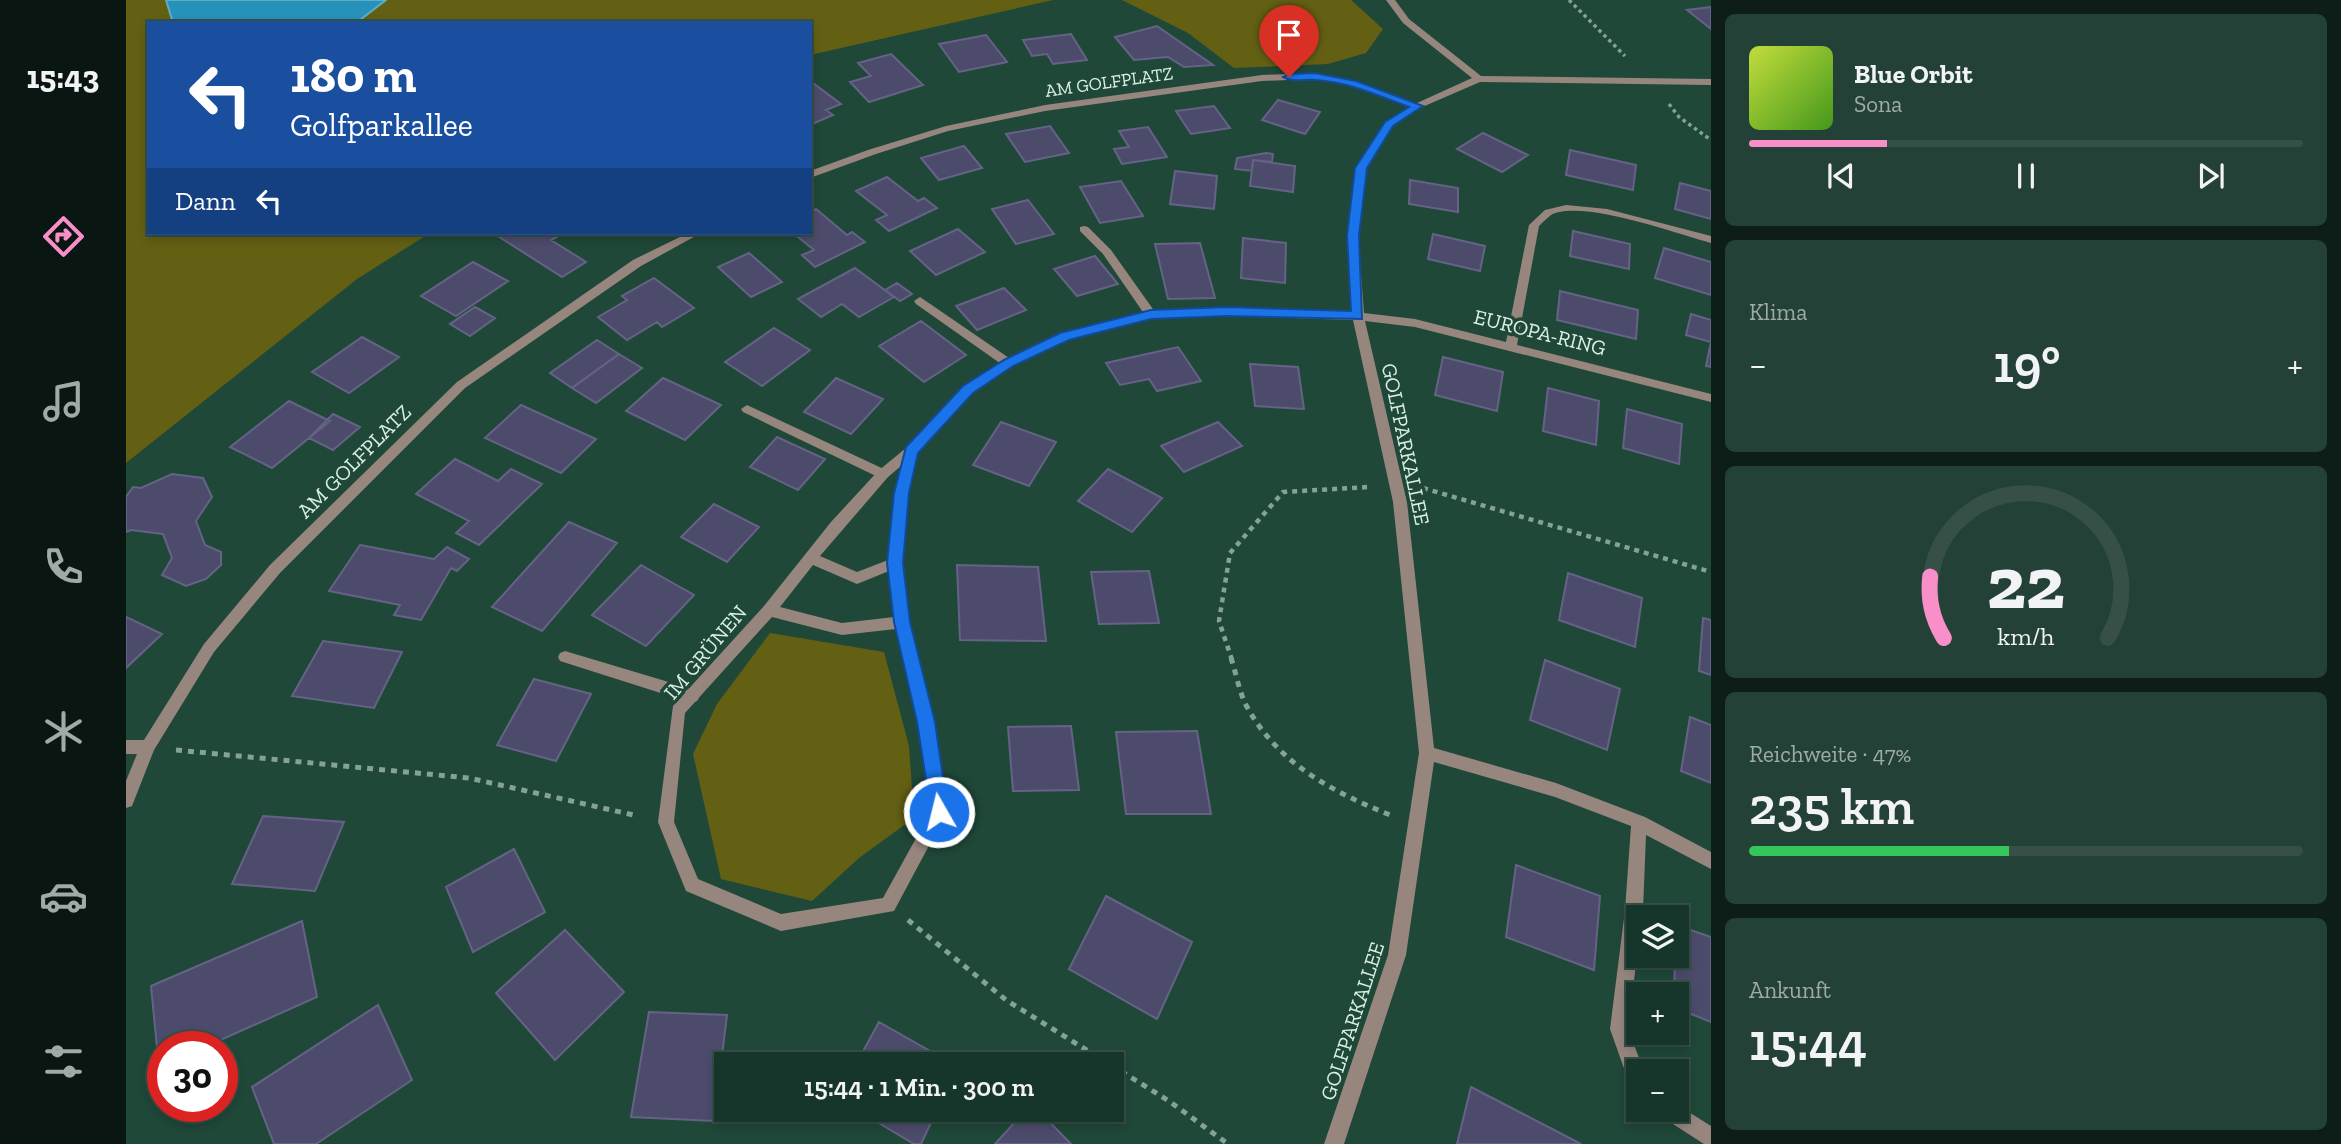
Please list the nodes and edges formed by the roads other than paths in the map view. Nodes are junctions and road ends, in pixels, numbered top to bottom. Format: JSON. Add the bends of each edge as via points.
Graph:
{"nodes":[{"id":1,"x":1390,"y":0,"type":"edge"},
{"id":2,"x":1479,"y":79,"type":"junction"},
{"id":3,"x":1711,"y":82,"type":"edge"},
{"id":4,"x":1417,"y":106,"type":"junction"},
{"id":5,"x":812,"y":175,"type":"edge"},
{"id":6,"x":1084,"y":229,"type":"dead end"},
{"id":7,"x":692,"y":235,"type":"edge"},
{"id":8,"x":1711,"y":240,"type":"edge"},
{"id":9,"x":920,"y":301,"type":"dead end"},
{"id":10,"x":1151,"y":315,"type":"junction"},
{"id":11,"x":1357,"y":316,"type":"junction"},
{"id":12,"x":1511,"y":345,"type":"junction"},
{"id":13,"x":1009,"y":363,"type":"junction"},
{"id":14,"x":1711,"y":398,"type":"edge"},
{"id":15,"x":747,"y":409,"type":"dead end"},
{"id":16,"x":911,"y":451,"type":"junction"},
{"id":17,"x":883,"y":474,"type":"junction"},
{"id":18,"x":812,"y":558,"type":"junction"},
{"id":19,"x":895,"y":563,"type":"junction"},
{"id":20,"x":769,"y":610,"type":"junction"},
{"id":21,"x":902,"y":622,"type":"junction"},
{"id":22,"x":565,"y":657,"type":"dead end"},
{"id":23,"x":692,"y":696,"type":"junction"},
{"id":24,"x":126,"y":747,"type":"edge"},
{"id":25,"x":148,"y":747,"type":"junction"},
{"id":26,"x":1427,"y":753,"type":"junction"},
{"id":27,"x":126,"y":801,"type":"edge"},
{"id":28,"x":1639,"y":822,"type":"junction"},
{"id":29,"x":1711,"y":861,"type":"edge"},
{"id":30,"x":1630,"y":1059,"type":"edge"},
{"id":31,"x":1688,"y":1122,"type":"edge"},
{"id":32,"x":1711,"y":1137,"type":"edge"},
{"id":33,"x":1334,"y":1144,"type":"edge"}],
"edges":[{"from":1,"to":2,"type":"street","via":[[1406,22]]},
{"from":2,"to":3,"type":"street","name":"GOLFPARKALLEE"},
{"from":2,"to":4,"type":"street","name":"GOLFPARKALLEE"},
{"from":4,"to":5,"type":"street","name":"AM GOLFPLATZ","via":[[1352,83],[1315,76],[1262,78],[1020,113],[946,129]]},
{"from":4,"to":11,"type":"street","name":"GOLFPARKALLEE","via":[[1389,124],[1361,168],[1353,236]]},
{"from":6,"to":10,"type":"street","via":[[1107,252]]},
{"from":7,"to":25,"type":"street","name":"AM GOLFPLATZ","via":[[637,263],[461,385],[275,569],[209,648]]},
{"from":8,"to":12,"type":"street","via":[[1600,211],[1569,208],[1548,212],[1534,225]]},
{"from":9,"to":13,"type":"street"},
{"from":10,"to":11,"type":"street","name":"IM GRÜNEN"},
{"from":10,"to":13,"type":"street","name":"IM GRÜNEN","via":[[1065,337]]},
{"from":11,"to":12,"type":"street","name":"EUROPA-RING","via":[[1415,323]]},
{"from":11,"to":26,"type":"street","name":"GOLFPARKALLEE","via":[[1397,485]]},
{"from":12,"to":14,"type":"street","name":"EUROPA-RING"},
{"from":13,"to":16,"type":"street","name":"IM GRÜNEN","via":[[968,390]]},
{"from":15,"to":17,"type":"street"},
{"from":16,"to":17,"type":"street","name":"IM GRÜNEN"},
{"from":16,"to":19,"type":"street"},
{"from":17,"to":18,"type":"street","name":"IM GRÜNEN"},
{"from":18,"to":19,"type":"street","via":[[857,578]]},
{"from":18,"to":20,"type":"street","name":"IM GRÜNEN"},
{"from":19,"to":21,"type":"street"},
{"from":20,"to":21,"type":"street","name":"IM GRÜNEN","via":[[842,629]]},
{"from":20,"to":23,"type":"street","name":"IM GRÜNEN"},
{"from":21,"to":23,"type":"street","name":"IM GRÜNEN","via":[[926,722],[939,812],[888,905],[781,923],[692,885],[666,822],[678,711]]},
{"from":22,"to":23,"type":"street"},
{"from":24,"to":25,"type":"street"},
{"from":25,"to":27,"type":"street","name":"AM GOLFPLATZ"},
{"from":26,"to":28,"type":"street","via":[[1556,790]]},
{"from":26,"to":33,"type":"street","name":"GOLFPARKALLEE","via":[[1397,955]]},
{"from":28,"to":29,"type":"street"},
{"from":28,"to":30,"type":"street","via":[[1619,1029]]},
{"from":31,"to":32,"type":"street"}]}
